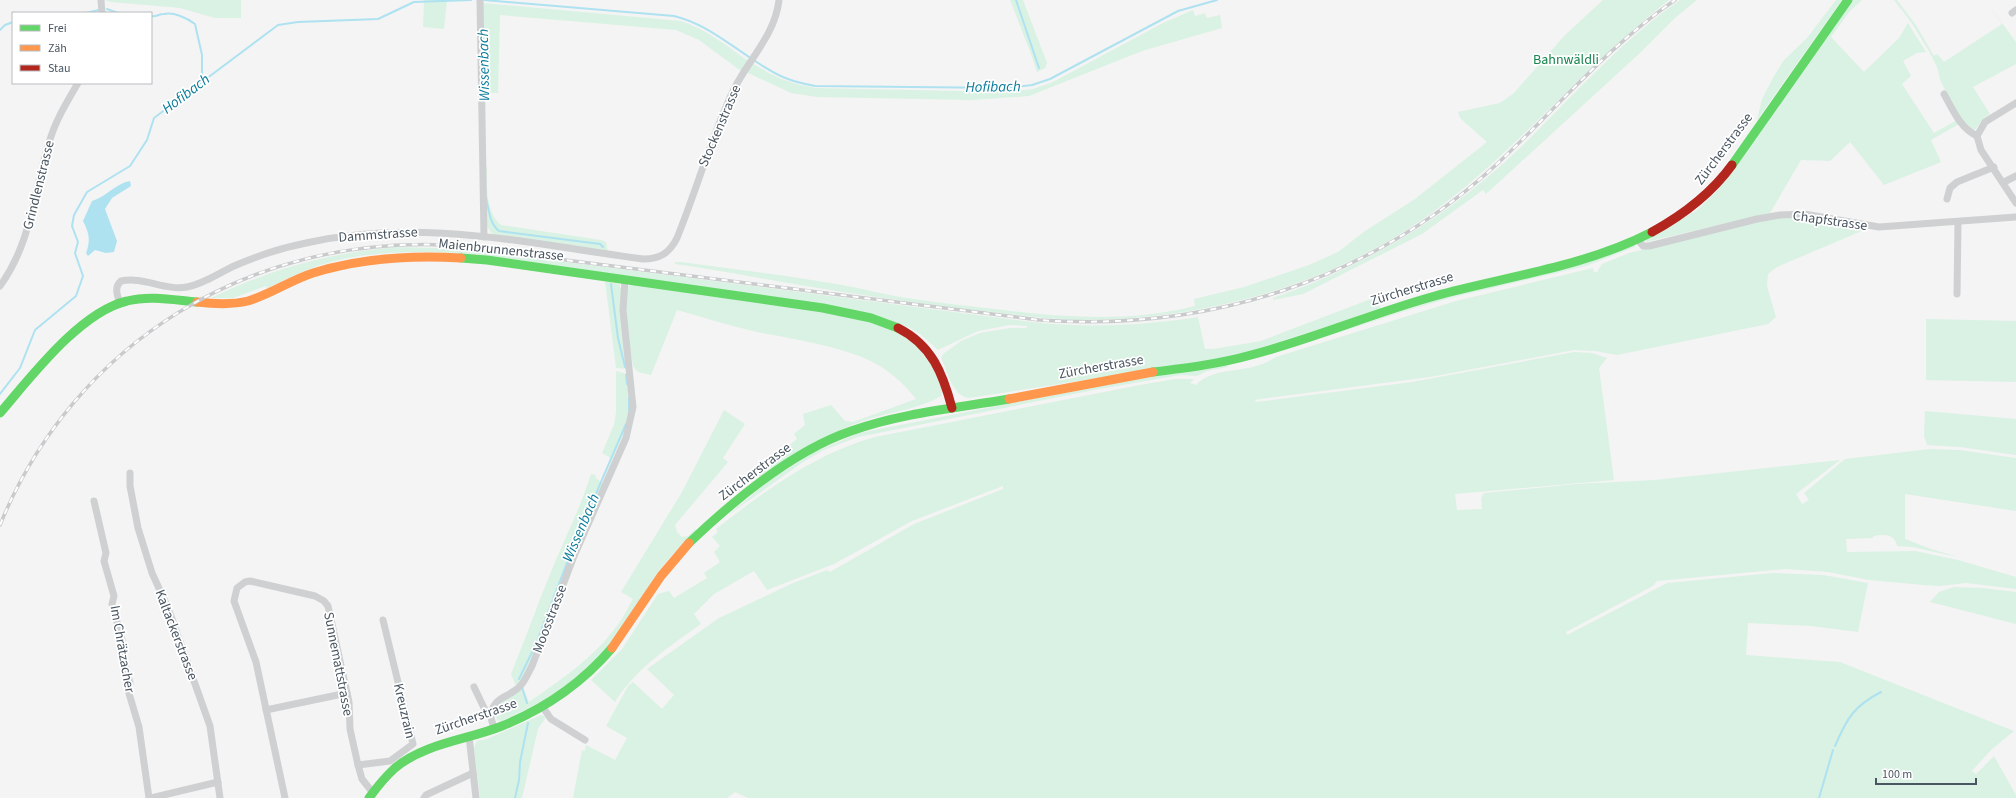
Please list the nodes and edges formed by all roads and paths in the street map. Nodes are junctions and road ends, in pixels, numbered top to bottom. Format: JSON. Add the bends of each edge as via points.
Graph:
{"nodes":[{"id":1,"x":101,"y":0,"type":"edge"},
{"id":2,"x":779,"y":0,"type":"edge"},
{"id":3,"x":1848,"y":0,"type":"edge"},
{"id":4,"x":480,"y":1,"type":"edge"},
{"id":5,"x":102,"y":12,"type":"edge"},
{"id":6,"x":77,"y":84,"type":"edge"},
{"id":7,"x":1944,"y":94,"type":"dead end"},
{"id":8,"x":2016,"y":103,"type":"edge"},
{"id":9,"x":1977,"y":136,"type":"junction"},
{"id":10,"x":1994,"y":167,"type":"junction"},
{"id":11,"x":2016,"y":176,"type":"edge"},
{"id":12,"x":2004,"y":182,"type":"junction"},
{"id":13,"x":1947,"y":199,"type":"dead end"},
{"id":14,"x":2016,"y":203,"type":"edge"},
{"id":15,"x":2016,"y":217,"type":"edge"},
{"id":16,"x":1958,"y":222,"type":"junction"},
{"id":17,"x":484,"y":237,"type":"junction"},
{"id":18,"x":1637,"y":239,"type":"junction"},
{"id":19,"x":665,"y":254,"type":"joint"},
{"id":20,"x":625,"y":280,"type":"junction"},
{"id":21,"x":0,"y":286,"type":"edge"},
{"id":22,"x":1957,"y":294,"type":"dead end"},
{"id":23,"x":120,"y":303,"type":"junction"},
{"id":24,"x":952,"y":408,"type":"junction"},
{"id":25,"x":0,"y":414,"type":"edge"},
{"id":26,"x":130,"y":473,"type":"dead end"},
{"id":27,"x":94,"y":501,"type":"dead end"},
{"id":28,"x":383,"y":620,"type":"dead end"},
{"id":29,"x":474,"y":687,"type":"dead end"},
{"id":30,"x":347,"y":693,"type":"junction"},
{"id":31,"x":542,"y":706,"type":"junction"},
{"id":32,"x":266,"y":710,"type":"junction"},
{"id":33,"x":490,"y":714,"type":"junction"},
{"id":34,"x":494,"y":729,"type":"junction"},
{"id":35,"x":469,"y":736,"type":"junction"},
{"id":36,"x":585,"y":740,"type":"dead end"},
{"id":37,"x":358,"y":765,"type":"junction"},
{"id":38,"x":474,"y":774,"type":"junction"},
{"id":39,"x":218,"y":782,"type":"junction"},
{"id":40,"x":371,"y":795,"type":"edge"},
{"id":41,"x":150,"y":798,"type":"edge"},
{"id":42,"x":220,"y":798,"type":"edge"},
{"id":43,"x":285,"y":798,"type":"edge"},
{"id":44,"x":424,"y":798,"type":"edge"},
{"id":45,"x":476,"y":798,"type":"edge"}],
"edges":[{"from":1,"to":5,"type":"street"},
{"from":2,"to":19,"type":"street","name":"Stockenstrasse","via":[[768,36],[734,90],[681,227],[673,246]]},
{"from":3,"to":18,"type":"main road","name":"Zürcherstrasse","via":[[1714,188],[1700,202],[1677,218]]},
{"from":4,"to":17,"type":"street"},
{"from":6,"to":21,"type":"street","name":"Grindlenstrasse","via":[[54,128],[22,246],[12,270]]},
{"from":7,"to":9,"type":"street","via":[[1962,126]]},
{"from":8,"to":9,"type":"street","via":[[1985,122]]},
{"from":9,"to":10,"type":"street","via":[[1981,150]]},
{"from":10,"to":12,"type":"street"},
{"from":10,"to":13,"type":"street","via":[[1956,182],[1950,188]]},
{"from":11,"to":12,"type":"street"},
{"from":12,"to":14,"type":"street"},
{"from":15,"to":16,"type":"street","name":"Chapfstrasse"},
{"from":16,"to":18,"type":"street","name":"Chapfstrasse","via":[[1880,227],[1804,214],[1780,215],[1757,218],[1650,246],[1643,246]]},
{"from":16,"to":22,"type":"street"},
{"from":17,"to":19,"type":"street","name":"Dammstrasse","via":[[643,259]]},
{"from":17,"to":23,"type":"street","name":"Dammstrasse","via":[[432,231],[397,231],[322,239],[264,254],[188,287],[122,280],[116,290]]},
{"from":18,"to":24,"type":"main road","name":"Zürcherstrasse","via":[[1576,262],[1446,293],[1250,356]]},
{"from":20,"to":23,"type":"main road","name":"Maienbrunnenstrasse","via":[[487,260],[414,257],[366,261],[322,270],[240,302],[216,304],[154,297]]},
{"from":20,"to":24,"type":"main road","name":"Maienbrunnenstrasse","via":[[823,308],[865,317],[895,327],[918,339],[934,357],[945,378]]},
{"from":20,"to":33,"type":"street","name":"Moosstrasse","via":[[623,310],[633,407],[631,423],[574,556],[532,666],[524,682],[514,692],[498,700]]},
{"from":23,"to":25,"type":"main road","name":"Maienbrunnenstrasse","via":[[94,316],[74,332]]},
{"from":24,"to":31,"type":"main road","name":"Zürcherstrasse","via":[[867,425],[848,432],[816,446],[769,476],[684,548],[603,658],[572,686]]},
{"from":26,"to":39,"type":"street","name":"Kaltackerstrasse","via":[[138,528],[152,573],[168,608],[210,726]]},
{"from":27,"to":41,"type":"street","name":"Im Chrätzacher","via":[[106,553],[104,561],[114,596],[112,604],[130,683],[128,690],[139,727]]},
{"from":28,"to":37,"type":"street","name":"Kreuzrain","via":[[413,744],[390,761]]},
{"from":29,"to":33,"type":"street","via":[[486,712]]},
{"from":30,"to":32,"type":"street"},
{"from":30,"to":32,"type":"street","name":"Sunnemattstrasse","via":[[330,612],[324,601],[315,596],[245,582],[237,588],[234,601],[256,662]]},
{"from":30,"to":37,"type":"street","name":"Sunnemattstrasse","via":[[350,729]]},
{"from":31,"to":34,"type":"main road","name":"Zürcherstrasse"},
{"from":31,"to":36,"type":"street","via":[[551,719]]},
{"from":32,"to":43,"type":"street","name":"Sunnemattstrasse"},
{"from":33,"to":34,"type":"street"},
{"from":34,"to":35,"type":"main road","name":"Zürcherstrasse"},
{"from":35,"to":38,"type":"street"},
{"from":35,"to":40,"type":"main road","name":"Zürcherstrasse","via":[[430,747],[411,757],[391,771]]},
{"from":37,"to":40,"type":"street","name":"Sunnemattstrasse","via":[[362,780]]},
{"from":38,"to":44,"type":"street"},
{"from":38,"to":45,"type":"street"},
{"from":39,"to":41,"type":"street"},
{"from":39,"to":42,"type":"street","name":"Kaltackerstrasse"}]}
